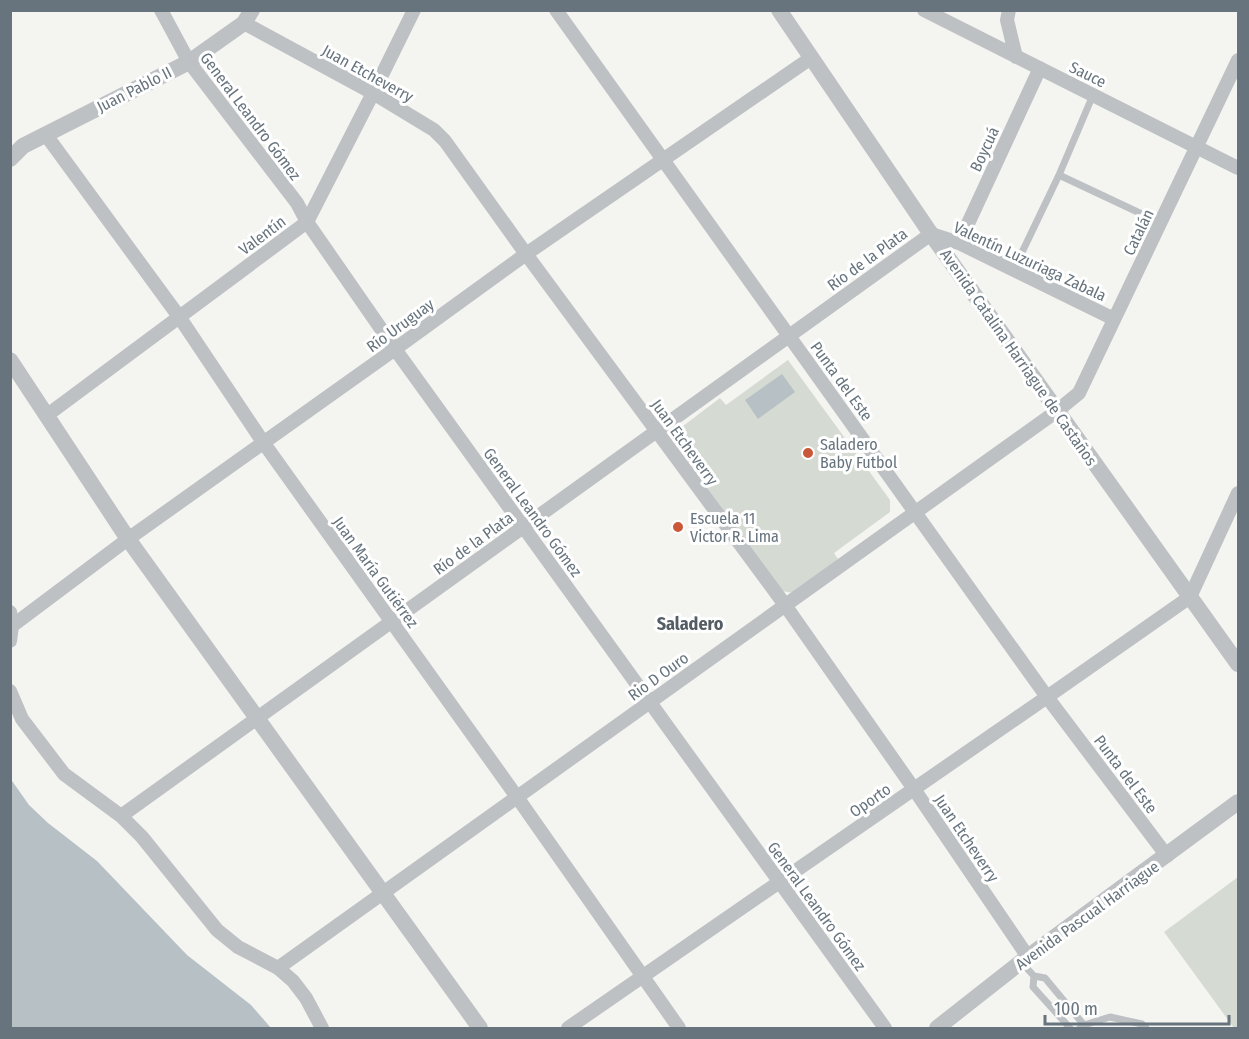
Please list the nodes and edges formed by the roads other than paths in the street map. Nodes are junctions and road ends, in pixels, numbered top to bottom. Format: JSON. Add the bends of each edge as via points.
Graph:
{"nodes":[{"id":1,"x":161,"y":10,"type":"edge"},
{"id":2,"x":414,"y":10,"type":"edge"},
{"id":3,"x":556,"y":10,"type":"edge"},
{"id":4,"x":777,"y":10,"type":"edge"},
{"id":5,"x":924,"y":10,"type":"edge"},
{"id":6,"x":1009,"y":10,"type":"edge"},
{"id":7,"x":248,"y":17,"type":"edge"},
{"id":8,"x":807,"y":52,"type":"junction"},
{"id":9,"x":1016,"y":57,"type":"junction"},
{"id":10,"x":1239,"y":60,"type":"edge"},
{"id":11,"x":189,"y":62,"type":"junction"},
{"id":12,"x":1040,"y":68,"type":"junction"},
{"id":13,"x":373,"y":93,"type":"junction"},
{"id":14,"x":1093,"y":95,"type":"junction"},
{"id":15,"x":46,"y":135,"type":"junction"},
{"id":16,"x":17,"y":146,"type":"edge"},
{"id":17,"x":1197,"y":147,"type":"junction"},
{"id":18,"x":10,"y":159,"type":"edge"},
{"id":19,"x":663,"y":159,"type":"junction"},
{"id":20,"x":1239,"y":168,"type":"edge"},
{"id":21,"x":1059,"y":175,"type":"junction"},
{"id":22,"x":308,"y":222,"type":"junction"},
{"id":23,"x":1161,"y":224,"type":"junction"},
{"id":24,"x":931,"y":234,"type":"junction"},
{"id":25,"x":959,"y":243,"type":"junction"},
{"id":26,"x":526,"y":254,"type":"junction"},
{"id":27,"x":1014,"y":269,"type":"junction"},
{"id":28,"x":180,"y":318,"type":"junction"},
{"id":29,"x":1114,"y":319,"type":"junction"},
{"id":30,"x":789,"y":336,"type":"junction"},
{"id":31,"x":395,"y":349,"type":"junction"},
{"id":32,"x":10,"y":360,"type":"edge"},
{"id":33,"x":1057,"y":411,"type":"junction"},
{"id":34,"x":46,"y":416,"type":"junction"},
{"id":35,"x":656,"y":431,"type":"junction"},
{"id":36,"x":263,"y":442,"type":"junction"},
{"id":37,"x":1239,"y":493,"type":"edge"},
{"id":38,"x":916,"y":512,"type":"junction"},
{"id":39,"x":523,"y":527,"type":"junction"},
{"id":40,"x":128,"y":539,"type":"junction"},
{"id":41,"x":1190,"y":597,"type":"junction"},
{"id":42,"x":785,"y":605,"type":"junction"},
{"id":43,"x":11,"y":619,"type":"edge"},
{"id":44,"x":392,"y":621,"type":"junction"},
{"id":45,"x":10,"y":640,"type":"edge"},
{"id":46,"x":1239,"y":664,"type":"edge"},
{"id":47,"x":10,"y":691,"type":"edge"},
{"id":48,"x":1047,"y":697,"type":"junction"},
{"id":49,"x":650,"y":702,"type":"junction"},
{"id":50,"x":257,"y":718,"type":"junction"},
{"id":51,"x":914,"y":789,"type":"junction"},
{"id":52,"x":517,"y":797,"type":"junction"},
{"id":53,"x":1239,"y":802,"type":"edge"},
{"id":54,"x":121,"y":816,"type":"junction"},
{"id":55,"x":1167,"y":856,"type":"junction"},
{"id":56,"x":779,"y":882,"type":"junction"},
{"id":57,"x":383,"y":893,"type":"junction"},
{"id":58,"x":1025,"y":960,"type":"junction"},
{"id":59,"x":278,"y":969,"type":"junction"},
{"id":60,"x":1034,"y":976,"type":"junction"},
{"id":61,"x":642,"y":977,"type":"junction"},
{"id":62,"x":1082,"y":1027,"type":"edge"},
{"id":63,"x":322,"y":1029,"type":"edge"},
{"id":64,"x":480,"y":1029,"type":"edge"},
{"id":65,"x":568,"y":1029,"type":"edge"},
{"id":66,"x":679,"y":1029,"type":"edge"},
{"id":67,"x":885,"y":1029,"type":"edge"},
{"id":68,"x":937,"y":1029,"type":"edge"},
{"id":69,"x":1070,"y":1029,"type":"edge"},
{"id":70,"x":1146,"y":1029,"type":"edge"}],
"edges":[{"from":1,"to":11,"type":"street","name":"General Leandro Gómez"},
{"from":2,"to":13,"type":"street","name":"Valentín"},
{"from":3,"to":19,"type":"street","name":"Punta del Este"},
{"from":4,"to":8,"type":"street","name":"Avenida Catalina Harriague de Castaños"},
{"from":5,"to":9,"type":"street","name":"Sauce"},
{"from":6,"to":9,"type":"street","via":[[1007,20]]},
{"from":7,"to":11,"type":"street","name":"Juan Pablo II"},
{"from":7,"to":13,"type":"street","name":"Juan Etcheverry"},
{"from":8,"to":19,"type":"street","name":"Río Uruguay"},
{"from":8,"to":24,"type":"street","name":"Avenida Catalina Harriague de Castaños"},
{"from":9,"to":12,"type":"street","name":"Sauce"},
{"from":10,"to":17,"type":"street","name":"Catalán"},
{"from":11,"to":15,"type":"street","name":"Juan Pablo II"},
{"from":11,"to":22,"type":"street","name":"General Leandro Gómez"},
{"from":12,"to":14,"type":"street","name":"Sauce"},
{"from":12,"to":25,"type":"street","name":"Boycuá"},
{"from":13,"to":22,"type":"street","name":"Valentín"},
{"from":13,"to":26,"type":"street","name":"Juan Etcheverry","via":[[434,130],[445,141]]},
{"from":14,"to":17,"type":"street","name":"Sauce"},
{"from":14,"to":21,"type":"lane"},
{"from":15,"to":16,"type":"street","name":"Juan Pablo II"},
{"from":15,"to":28,"type":"street","name":"Juan María Gutiérrez"},
{"from":16,"to":18,"type":"street","name":"Juan Pablo II"},
{"from":17,"to":20,"type":"street","name":"Sauce"},
{"from":17,"to":23,"type":"street","name":"Catalán"},
{"from":19,"to":26,"type":"street","name":"Río Uruguay"},
{"from":19,"to":30,"type":"street","name":"Punta del Este"},
{"from":21,"to":23,"type":"lane"},
{"from":21,"to":27,"type":"lane"},
{"from":22,"to":28,"type":"street","name":"Valentín"},
{"from":22,"to":31,"type":"street","name":"General Leandro Gómez"},
{"from":23,"to":29,"type":"street","name":"Catalán"},
{"from":24,"to":25,"type":"street","name":"Valentín Luzuriaga Zabala"},
{"from":24,"to":30,"type":"street","name":"Río de la Plata"},
{"from":24,"to":33,"type":"street","name":"Avenida Catalina Harriague de Castaños"},
{"from":25,"to":27,"type":"street","name":"Valentín Luzuriaga Zabala"},
{"from":26,"to":31,"type":"street","name":"Río Uruguay"},
{"from":26,"to":35,"type":"street","name":"Juan Etcheverry"},
{"from":27,"to":29,"type":"street","name":"Valentín Luzuriaga Zabala"},
{"from":28,"to":34,"type":"street","name":"Valentín"},
{"from":28,"to":36,"type":"street","name":"Juan María Gutiérrez"},
{"from":29,"to":33,"type":"street","name":"Catalán","via":[[1078,393]]},
{"from":30,"to":35,"type":"street","name":"Río de la Plata"},
{"from":30,"to":38,"type":"street","name":"Punta del Este"},
{"from":31,"to":36,"type":"street","name":"Río Uruguay"},
{"from":31,"to":39,"type":"street","name":"General Leandro Gómez"},
{"from":32,"to":34,"type":"street"},
{"from":33,"to":38,"type":"street","name":"Rio D Ouro"},
{"from":33,"to":41,"type":"street","name":"Avenida Catalina Harriague de Castaños"},
{"from":34,"to":40,"type":"street"},
{"from":35,"to":39,"type":"street","name":"Río de la Plata"},
{"from":35,"to":42,"type":"street","name":"Juan Etcheverry"},
{"from":36,"to":40,"type":"street","name":"Río Uruguay"},
{"from":36,"to":44,"type":"street","name":"Juan María Gutiérrez"},
{"from":37,"to":41,"type":"street"},
{"from":38,"to":42,"type":"street","name":"Rio D Ouro"},
{"from":38,"to":48,"type":"street","name":"Punta del Este"},
{"from":39,"to":44,"type":"street","name":"Río de la Plata"},
{"from":39,"to":49,"type":"street","name":"General Leandro Gómez"},
{"from":40,"to":43,"type":"street","name":"Río Uruguay"},
{"from":40,"to":50,"type":"street"},
{"from":41,"to":46,"type":"street","name":"Avenida Catalina Harriague de Castaños"},
{"from":41,"to":48,"type":"street","name":"Oporto"},
{"from":42,"to":49,"type":"street","name":"Rio D Ouro"},
{"from":42,"to":51,"type":"street","name":"Juan Etcheverry"},
{"from":43,"to":45,"type":"street"},
{"from":44,"to":50,"type":"street","name":"Río de la Plata"},
{"from":44,"to":52,"type":"street","name":"Juan María Gutiérrez"},
{"from":47,"to":54,"type":"street","via":[[22,719],[64,774]]},
{"from":48,"to":51,"type":"street","name":"Oporto"},
{"from":48,"to":55,"type":"street","name":"Punta del Este"},
{"from":49,"to":52,"type":"street","name":"Rio D Ouro"},
{"from":49,"to":56,"type":"street","name":"General Leandro Gómez"},
{"from":50,"to":54,"type":"street","name":"Río de la Plata"},
{"from":50,"to":57,"type":"street"},
{"from":51,"to":56,"type":"street","name":"Oporto"},
{"from":51,"to":58,"type":"street","name":"Juan Etcheverry"},
{"from":52,"to":57,"type":"street","name":"Rio D Ouro"},
{"from":52,"to":61,"type":"street","name":"Juan María Gutiérrez"},
{"from":53,"to":55,"type":"street","name":"Avenida Pascual Harriague"},
{"from":54,"to":59,"type":"street","via":[[217,930],[238,947]]},
{"from":55,"to":58,"type":"street","name":"Avenida Pascual Harriague"},
{"from":56,"to":61,"type":"street","name":"Oporto"},
{"from":56,"to":67,"type":"street","name":"General Leandro Gómez"},
{"from":57,"to":59,"type":"street","name":"Rio D Ouro"},
{"from":57,"to":64,"type":"street"},
{"from":58,"to":60,"type":"lane"},
{"from":58,"to":68,"type":"street","name":"Avenida Pascual Harriague"},
{"from":59,"to":63,"type":"street","via":[[306,998]]},
{"from":60,"to":62,"type":"lane","via":[[1045,978]]},
{"from":60,"to":69,"type":"lane","via":[[1033,987]]},
{"from":61,"to":65,"type":"street","name":"Oporto"},
{"from":61,"to":66,"type":"street","name":"Juan María Gutiérrez"},
{"from":62,"to":70,"type":"lane","via":[[1110,1017],[1142,1024]]}]}
